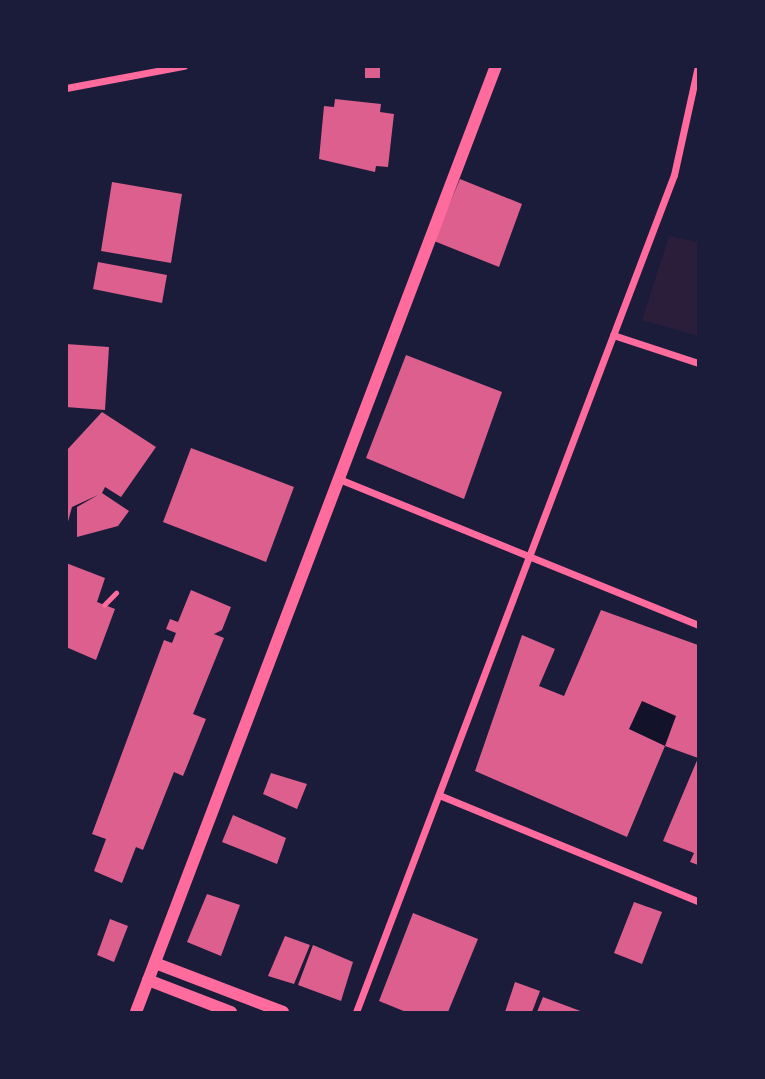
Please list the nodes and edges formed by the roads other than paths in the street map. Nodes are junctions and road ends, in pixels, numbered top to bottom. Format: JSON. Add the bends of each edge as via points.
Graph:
{"nodes":[{"id":1,"x":184,"y":66,"type":"edge"},
{"id":2,"x":496,"y":66,"type":"edge"},
{"id":3,"x":698,"y":66,"type":"edge"},
{"id":4,"x":66,"y":88,"type":"edge"},
{"id":5,"x":612,"y":335,"type":"junction"},
{"id":6,"x":698,"y":363,"type":"edge"},
{"id":7,"x":339,"y":479,"type":"junction"},
{"id":8,"x":530,"y":556,"type":"junction"},
{"id":9,"x":698,"y":625,"type":"edge"},
{"id":10,"x":439,"y":795,"type":"junction"},
{"id":11,"x":698,"y":901,"type":"edge"},
{"id":12,"x":155,"y":963,"type":"junction"},
{"id":13,"x":148,"y":980,"type":"junction"},
{"id":14,"x":136,"y":1013,"type":"edge"},
{"id":15,"x":232,"y":1013,"type":"edge"},
{"id":16,"x":283,"y":1013,"type":"edge"},
{"id":17,"x":356,"y":1013,"type":"edge"}],
"edges":[{"from":1,"to":4,"type":"street"},
{"from":2,"to":7,"type":"street"},
{"from":3,"to":5,"type":"street","via":[[674,175]]},
{"from":5,"to":6,"type":"street"},
{"from":5,"to":8,"type":"street"},
{"from":7,"to":8,"type":"street"},
{"from":7,"to":12,"type":"street"},
{"from":8,"to":9,"type":"street"},
{"from":8,"to":10,"type":"street"},
{"from":10,"to":11,"type":"street"},
{"from":10,"to":17,"type":"street"},
{"from":12,"to":13,"type":"street"},
{"from":12,"to":16,"type":"street"},
{"from":13,"to":14,"type":"street"},
{"from":13,"to":15,"type":"street"}]}
